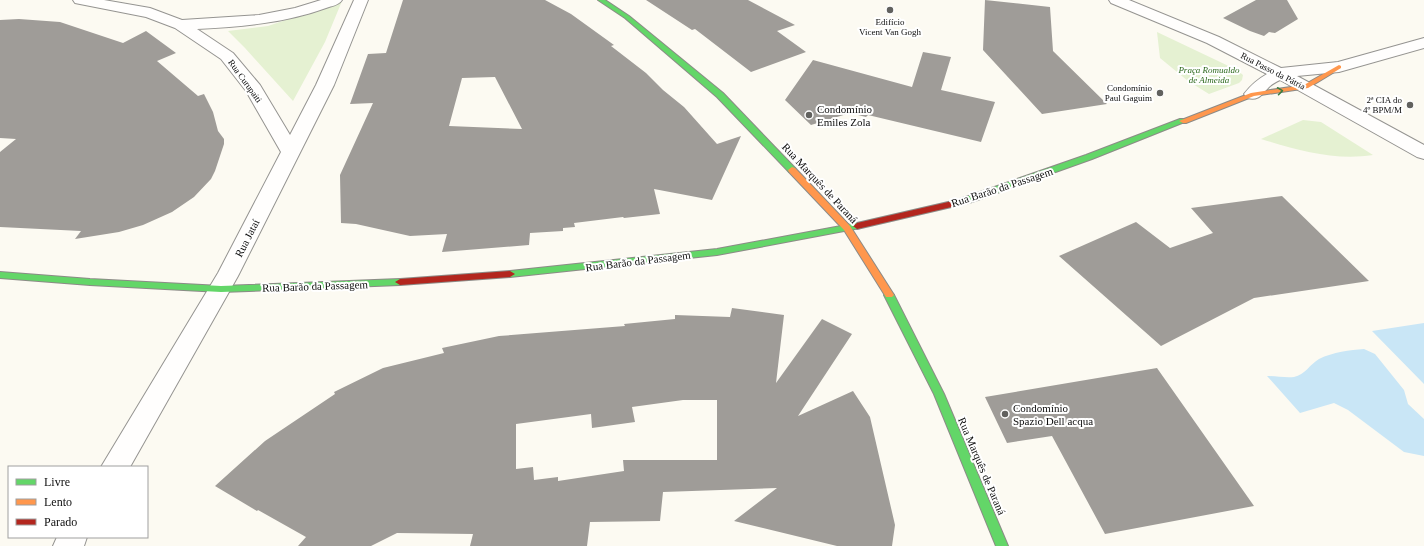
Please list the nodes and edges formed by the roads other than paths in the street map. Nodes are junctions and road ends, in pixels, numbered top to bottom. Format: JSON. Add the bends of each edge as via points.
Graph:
{"nodes":[{"id":1,"x":80,"y":0,"type":"edge"},
{"id":2,"x":335,"y":0,"type":"edge"},
{"id":3,"x":361,"y":0,"type":"edge"},
{"id":4,"x":601,"y":0,"type":"edge"},
{"id":5,"x":1116,"y":0,"type":"edge"},
{"id":6,"x":180,"y":25,"type":"junction"},
{"id":7,"x":1424,"y":43,"type":"edge"},
{"id":8,"x":1340,"y":67,"type":"junction"},
{"id":9,"x":1280,"y":74,"type":"junction"},
{"id":10,"x":1306,"y":87,"type":"junction"},
{"id":11,"x":1253,"y":94,"type":"junction"},
{"id":12,"x":291,"y":153,"type":"junction"},
{"id":13,"x":1424,"y":153,"type":"edge"},
{"id":14,"x":847,"y":228,"type":"junction"},
{"id":15,"x":0,"y":275,"type":"edge"},
{"id":16,"x":220,"y":289,"type":"junction"},
{"id":17,"x":116,"y":466,"type":"edge"},
{"id":18,"x":1002,"y":546,"type":"edge"}],
"edges":[{"from":1,"to":6,"type":"street","name":"Rua Curupaiti","via":[[150,13]]},
{"from":2,"to":6,"type":"street","name":"Rua Curupaiti","via":[[270,18]]},
{"from":3,"to":12,"type":"street","name":"Rua Jataí","via":[[325,85]]},
{"from":4,"to":14,"type":"street","name":"Rua Marquês de Paraná","via":[[627,17],[720,95]]},
{"from":5,"to":9,"type":"street","name":"Rua Passo da Pátria","via":[[1213,40]]},
{"from":6,"to":12,"type":"street","name":"Rua Curupaiti","via":[[227,56],[254,90]]},
{"from":7,"to":8,"type":"street","name":"Rua Barão da Passagem"},
{"from":8,"to":9,"type":"street","name":"Rua Barão da Passagem"},
{"from":8,"to":10,"type":"street","name":"Rua Barão da Passagem"},
{"from":9,"to":10,"type":"street","name":"Rua Passo da Pátria"},
{"from":9,"to":11,"type":"street","name":"Rua Barão da Passagem","via":[[1264,82]]},
{"from":11,"to":10,"type":"street","name":"Rua Barão da Passagem","one_way":true},
{"from":10,"to":13,"type":"street","name":"Rua Passo da Pátria"},
{"from":11,"to":14,"type":"street","name":"Rua Barão da Passagem","via":[[969,200]]},
{"from":12,"to":16,"type":"street","name":"Rua Jataí"},
{"from":14,"to":16,"type":"street","name":"Rua Barão da Passagem","via":[[717,252],[548,271],[366,284]]},
{"from":14,"to":18,"type":"street","name":"Rua Marquês de Paraná","via":[[882,282],[939,394]]},
{"from":15,"to":16,"type":"street","name":"Rua Barão da Passagem"},
{"from":16,"to":17,"type":"street","name":"Rua Jataí"}]}
